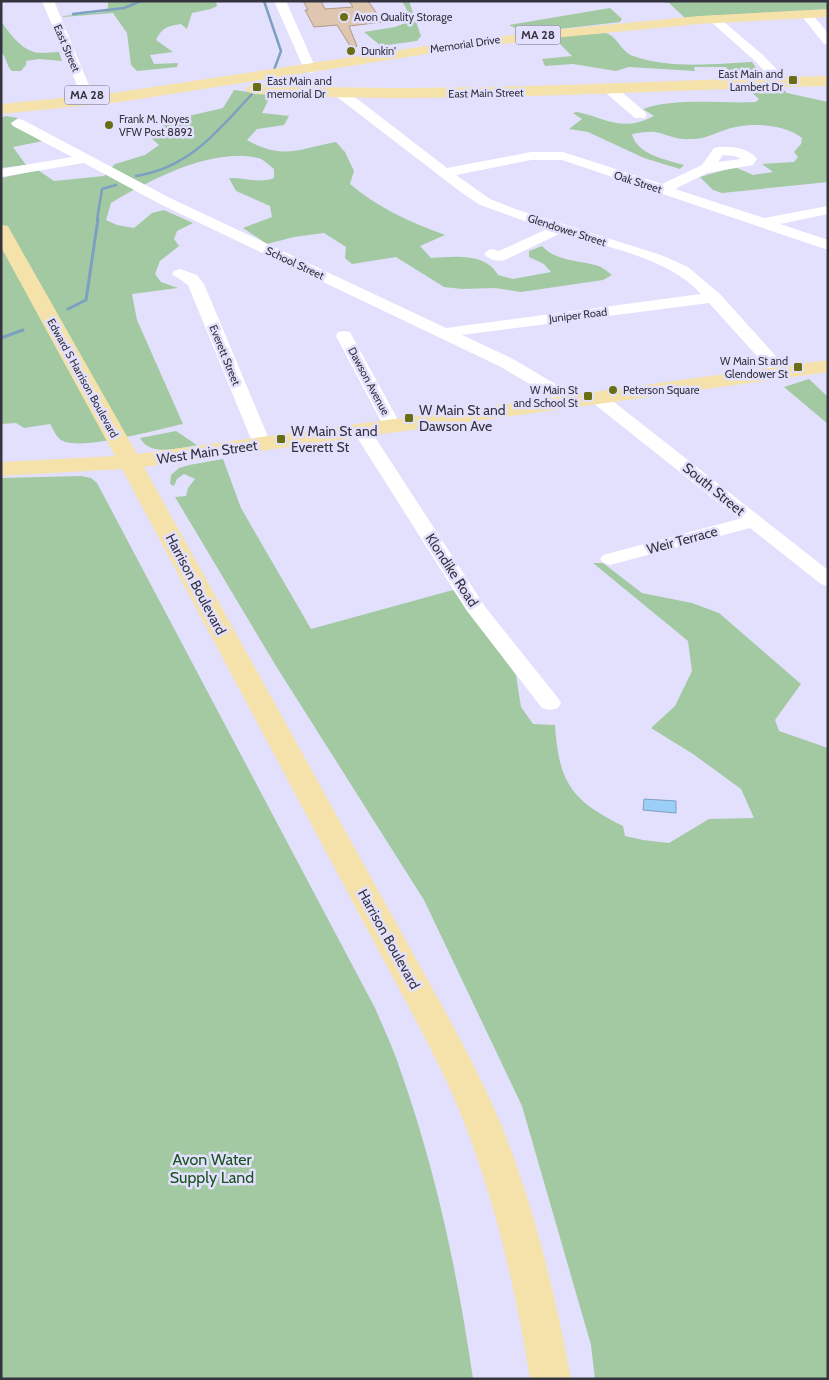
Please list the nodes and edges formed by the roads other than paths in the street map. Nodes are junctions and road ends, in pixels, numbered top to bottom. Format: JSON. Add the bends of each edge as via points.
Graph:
{"nodes":[{"id":1,"x":48,"y":1,"type":"edge"},
{"id":2,"x":280,"y":1,"type":"edge"},
{"id":3,"x":828,"y":13,"type":"edge"},
{"id":4,"x":806,"y":14,"type":"junction"},
{"id":5,"x":714,"y":19,"type":"junction"},
{"id":6,"x":828,"y":40,"type":"edge"},
{"id":7,"x":310,"y":68,"type":"junction"},
{"id":8,"x":828,"y":81,"type":"edge"},
{"id":9,"x":224,"y":82,"type":"junction"},
{"id":10,"x":782,"y":82,"type":"junction"},
{"id":11,"x":611,"y":90,"type":"junction"},
{"id":12,"x":146,"y":92,"type":"junction"},
{"id":13,"x":342,"y":94,"type":"junction"},
{"id":14,"x":87,"y":95,"type":"junction"},
{"id":15,"x":1,"y":104,"type":"edge"},
{"id":16,"x":28,"y":106,"type":"junction"},
{"id":17,"x":1,"y":109,"type":"edge"},
{"id":18,"x":1,"y":114,"type":"edge"},
{"id":19,"x":640,"y":115,"type":"dead end"},
{"id":20,"x":18,"y":123,"type":"dead end"},
{"id":21,"x":85,"y":158,"type":"junction"},
{"id":22,"x":707,"y":169,"type":"dead end"},
{"id":23,"x":1,"y":173,"type":"edge"},
{"id":24,"x":444,"y":173,"type":"junction"},
{"id":25,"x":662,"y":190,"type":"junction"},
{"id":26,"x":828,"y":210,"type":"edge"},
{"id":27,"x":760,"y":223,"type":"junction"},
{"id":28,"x":560,"y":228,"type":"junction"},
{"id":29,"x":1,"y":230,"type":"edge"},
{"id":30,"x":828,"y":246,"type":"edge"},
{"id":31,"x":492,"y":254,"type":"dead end"},
{"id":32,"x":180,"y":274,"type":"dead end"},
{"id":33,"x":714,"y":298,"type":"junction"},
{"id":34,"x":443,"y":332,"type":"junction"},
{"id":35,"x":344,"y":336,"type":"dead end"},
{"id":36,"x":828,"y":366,"type":"edge"},
{"id":37,"x":782,"y":373,"type":"junction"},
{"id":38,"x":599,"y":399,"type":"junction"},
{"id":39,"x":573,"y":402,"type":"junction"},
{"id":40,"x":393,"y":427,"type":"junction"},
{"id":41,"x":362,"y":431,"type":"junction"},
{"id":42,"x":262,"y":444,"type":"junction"},
{"id":43,"x":130,"y":462,"type":"junction"},
{"id":44,"x":1,"y":469,"type":"edge"},
{"id":45,"x":754,"y":522,"type":"junction"},
{"id":46,"x":164,"y":525,"type":"joint"},
{"id":47,"x":610,"y":559,"type":"dead end"},
{"id":48,"x":828,"y":580,"type":"edge"},
{"id":49,"x":550,"y":703,"type":"dead end"},
{"id":50,"x":551,"y":1379,"type":"edge"}],
"edges":[{"from":1,"to":14,"type":"street","name":"East Street"},
{"from":2,"to":7,"type":"street"},
{"from":3,"to":4,"type":"main road","name":"Memorial Drive","number":"MA 28"},
{"from":4,"to":5,"type":"main road","name":"Memorial Drive","number":"MA 28"},
{"from":4,"to":6,"type":"street"},
{"from":5,"to":7,"type":"main road","name":"Memorial Drive","number":"MA 28","via":[[488,41]]},
{"from":5,"to":10,"type":"street"},
{"from":7,"to":9,"type":"main road","name":"Memorial Drive","number":"MA 28"},
{"from":8,"to":10,"type":"main road","name":"East Main Street"},
{"from":9,"to":12,"type":"main road","name":"East Main Street","number":"MA 28"},
{"from":9,"to":13,"type":"main road","name":"East Main Street","via":[[250,88]]},
{"from":10,"to":11,"type":"main road","name":"East Main Street"},
{"from":11,"to":13,"type":"main road","name":"East Main Street"},
{"from":11,"to":19,"type":"street"},
{"from":12,"to":14,"type":"main road","name":"East Main Street","number":"MA 28"},
{"from":12,"to":16,"type":"main road","name":"East Main Street","number":"MA 28"},
{"from":13,"to":24,"type":"street","name":"Glendower Street"},
{"from":14,"to":15,"type":"main road","name":"East Main Street","number":"MA 28"},
{"from":16,"to":17,"type":"main road","name":"East Main Street","number":"MA 28"},
{"from":16,"to":18,"type":"main road"},
{"from":20,"to":21,"type":"street","name":"School Street"},
{"from":21,"to":23,"type":"street"},
{"from":21,"to":34,"type":"street","name":"School Street","via":[[252,243]]},
{"from":22,"to":25,"type":"street"},
{"from":24,"to":25,"type":"street","name":"Oak Street","via":[[530,156],[555,155]]},
{"from":24,"to":28,"type":"street","name":"Glendower Street","via":[[485,202]]},
{"from":25,"to":27,"type":"street","name":"Oak Street"},
{"from":26,"to":27,"type":"street"},
{"from":27,"to":30,"type":"street","name":"Oak Street"},
{"from":28,"to":31,"type":"street","via":[[500,257]]},
{"from":28,"to":33,"type":"street","name":"Glendower Street","via":[[670,264],[692,277]]},
{"from":29,"to":43,"type":"main road","name":"Edward S Harrison Boulevard"},
{"from":32,"to":42,"type":"street","name":"Everett Street","via":[[196,284]]},
{"from":33,"to":34,"type":"street","name":"Juniper Road"},
{"from":33,"to":37,"type":"street","name":"Glendower Street"},
{"from":34,"to":39,"type":"street","name":"School Street","via":[[524,371]]},
{"from":35,"to":40,"type":"street","name":"Dawson Avenue"},
{"from":36,"to":37,"type":"main road","name":"West Main Street"},
{"from":37,"to":38,"type":"main road","name":"West Main Street"},
{"from":38,"to":39,"type":"main road","name":"West Main Street"},
{"from":38,"to":45,"type":"street","name":"South Street"},
{"from":39,"to":40,"type":"main road","name":"West Main Street"},
{"from":40,"to":41,"type":"main road","name":"West Main Street"},
{"from":41,"to":42,"type":"main road","name":"West Main Street"},
{"from":41,"to":49,"type":"street","name":"Klondike Road","via":[[478,611]]},
{"from":42,"to":43,"type":"main road","name":"West Main Street"},
{"from":43,"to":44,"type":"main road","name":"West Main Street"},
{"from":43,"to":46,"type":"main road","name":"Edward S Harrison Boulevard"},
{"from":45,"to":47,"type":"street","name":"Weir Terrace"},
{"from":45,"to":48,"type":"street","name":"South Street"},
{"from":46,"to":50,"type":"main road","name":"Harrison Boulevard","via":[[463,1080],[487,1134],[524,1246]]}]}
